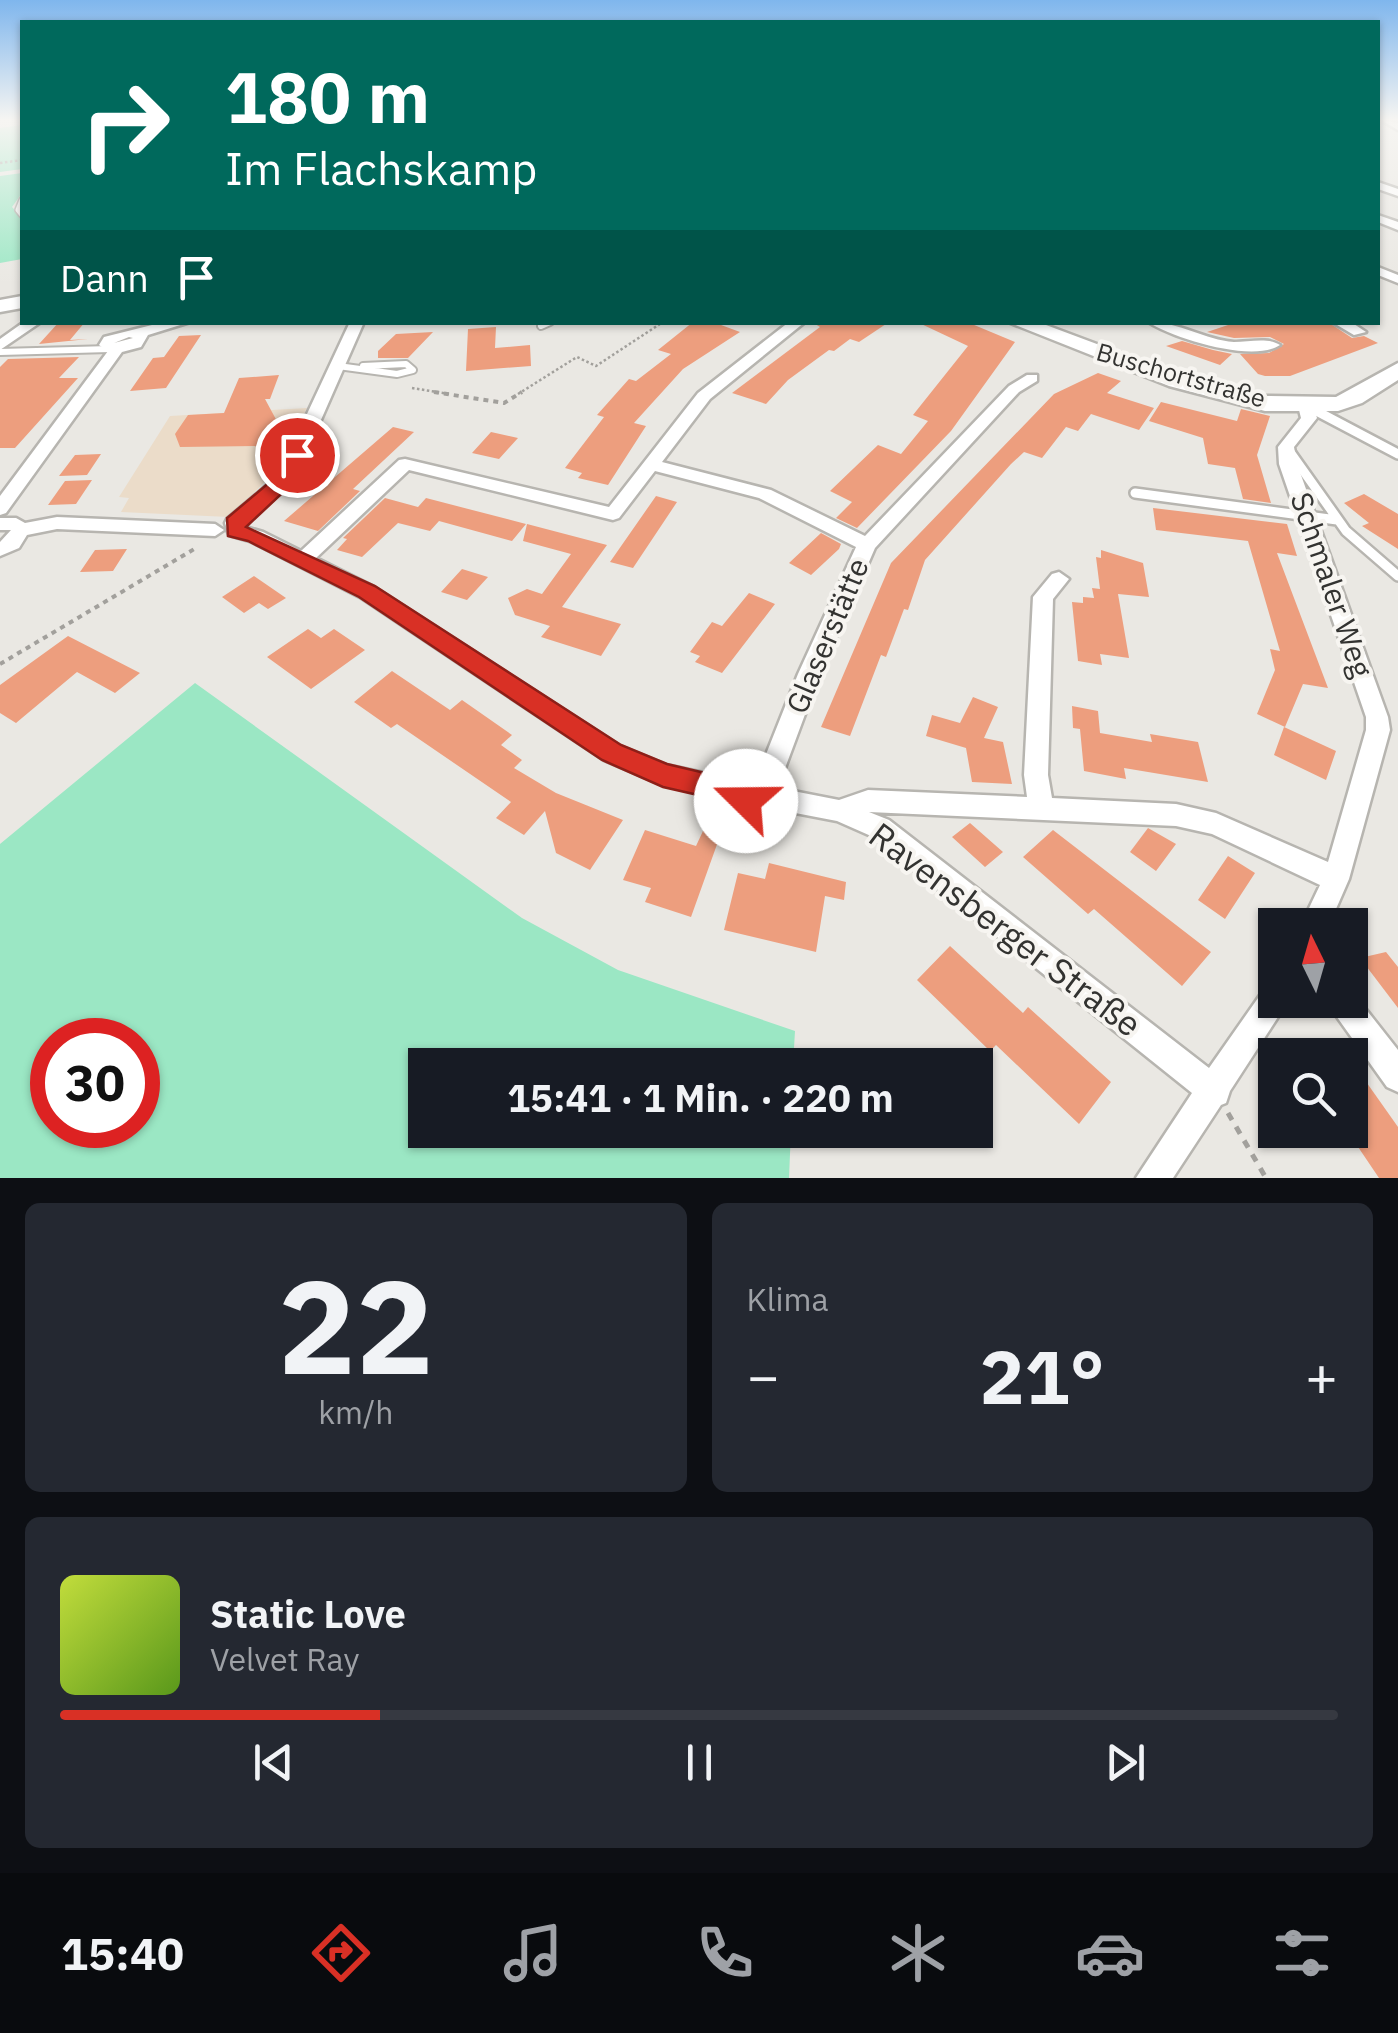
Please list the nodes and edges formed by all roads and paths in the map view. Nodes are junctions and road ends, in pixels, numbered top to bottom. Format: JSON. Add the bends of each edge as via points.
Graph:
{"nodes":[{"id":1,"x":30,"y":325,"type":"edge"},
{"id":2,"x":171,"y":325,"type":"edge"},
{"id":3,"x":356,"y":325,"type":"edge"},
{"id":4,"x":658,"y":325,"type":"edge"},
{"id":5,"x":794,"y":325,"type":"edge"},
{"id":6,"x":1026,"y":325,"type":"edge"},
{"id":7,"x":1164,"y":325,"type":"edge"},
{"id":8,"x":1345,"y":325,"type":"edge"},
{"id":9,"x":1359,"y":332,"type":"dead end"},
{"id":10,"x":1273,"y":345,"type":"dead end"},
{"id":11,"x":0,"y":349,"type":"edge"},
{"id":12,"x":114,"y":349,"type":"junction"},
{"id":13,"x":338,"y":366,"type":"junction"},
{"id":14,"x":363,"y":366,"type":"junction"},
{"id":15,"x":1398,"y":370,"type":"edge"},
{"id":16,"x":1032,"y":378,"type":"dead end"},
{"id":17,"x":404,"y":386,"type":"dead end"},
{"id":18,"x":1306,"y":406,"type":"junction"},
{"id":19,"x":1286,"y":447,"type":"junction"},
{"id":20,"x":1398,"y":454,"type":"edge"},
{"id":21,"x":650,"y":464,"type":"junction"},
{"id":22,"x":1134,"y":493,"type":"dead end"},
{"id":23,"x":0,"y":509,"type":"edge"},
{"id":24,"x":1306,"y":516,"type":"junction"},
{"id":25,"x":1337,"y":520,"type":"junction"},
{"id":26,"x":0,"y":524,"type":"edge"},
{"id":27,"x":21,"y":530,"type":"junction"},
{"id":28,"x":226,"y":530,"type":"junction"},
{"id":29,"x":867,"y":545,"type":"junction"},
{"id":30,"x":0,"y":550,"type":"edge"},
{"id":31,"x":303,"y":560,"type":"junction"},
{"id":32,"x":1398,"y":576,"type":"edge"},
{"id":33,"x":1059,"y":579,"type":"dead end"},
{"id":34,"x":0,"y":664,"type":"edge"},
{"id":35,"x":764,"y":792,"type":"junction"},
{"id":36,"x":1041,"y":809,"type":"junction"},
{"id":37,"x":839,"y":812,"type":"junction"},
{"id":38,"x":1336,"y":879,"type":"junction"},
{"id":39,"x":1323,"y":908,"type":"edge"},
{"id":40,"x":1262,"y":1018,"type":"edge"},
{"id":41,"x":1355,"y":1018,"type":"edge"},
{"id":42,"x":1398,"y":1076,"type":"edge"},
{"id":43,"x":1215,"y":1092,"type":"junction"},
{"id":44,"x":1153,"y":1178,"type":"edge"},
{"id":45,"x":1266,"y":1178,"type":"edge"}],
"edges":[{"from":1,"to":11,"type":"street"},
{"from":2,"to":12,"type":"street","via":[[138,333],[142,340]]},
{"from":3,"to":13,"type":"street"},
{"from":4,"to":17,"type":"path","via":[[596,366],[577,358],[504,403]]},
{"from":5,"to":21,"type":"street","via":[[704,396]]},
{"from":6,"to":18,"type":"main road","name":"Buschortstraße","via":[[1187,382]]},
{"from":7,"to":10,"type":"street","via":[[1228,346]]},
{"from":8,"to":9,"type":"street"},
{"from":11,"to":12,"type":"lane"},
{"from":12,"to":23,"type":"street"},
{"from":13,"to":14,"type":"lane"},
{"from":13,"to":28,"type":"street","via":[[286,479]]},
{"from":14,"to":14,"type":"lane","via":[[396,374],[413,370],[406,364]]},
{"from":15,"to":18,"type":"main road","name":"Buschortstraße","via":[[1357,397]]},
{"from":16,"to":29,"type":"street","name":"Glaserstätte"},
{"from":18,"to":19,"type":"street","via":[[1309,418]]},
{"from":18,"to":20,"type":"lane"},
{"from":19,"to":24,"type":"street","name":"Schmaler Weg"},
{"from":19,"to":25,"type":"lane"},
{"from":21,"to":29,"type":"street","name":"Glaserstätte","via":[[764,494]]},
{"from":21,"to":31,"type":"street","via":[[613,514],[406,464]]},
{"from":22,"to":24,"type":"lane"},
{"from":24,"to":25,"type":"lane"},
{"from":24,"to":38,"type":"street","name":"Schmaler Weg","via":[[1378,730]]},
{"from":25,"to":32,"type":"lane"},
{"from":26,"to":27,"type":"street","name":"Ravensberger Straße"},
{"from":27,"to":28,"type":"street","name":"Ravensberger Straße","via":[[56,522]]},
{"from":27,"to":30,"type":"street"},
{"from":28,"to":31,"type":"street","name":"Ravensberger Straße"},
{"from":28,"to":34,"type":"path"},
{"from":29,"to":35,"type":"street","name":"Glaserstätte"},
{"from":31,"to":35,"type":"street","name":"Ravensberger Straße","via":[[367,592],[612,752],[663,775]]},
{"from":33,"to":36,"type":"street","via":[[1043,597],[1036,775]]},
{"from":35,"to":37,"type":"street","name":"Ravensberger Straße"},
{"from":36,"to":37,"type":"street","via":[[868,801]]},
{"from":36,"to":38,"type":"street","via":[[1202,821]]},
{"from":37,"to":43,"type":"street","name":"Ravensberger Straße","via":[[880,828]]},
{"from":38,"to":39,"type":"street","name":"Schmaler Weg"},
{"from":40,"to":43,"type":"street"},
{"from":41,"to":42,"type":"street"},
{"from":43,"to":44,"type":"street"},
{"from":43,"to":45,"type":"path"}]}
